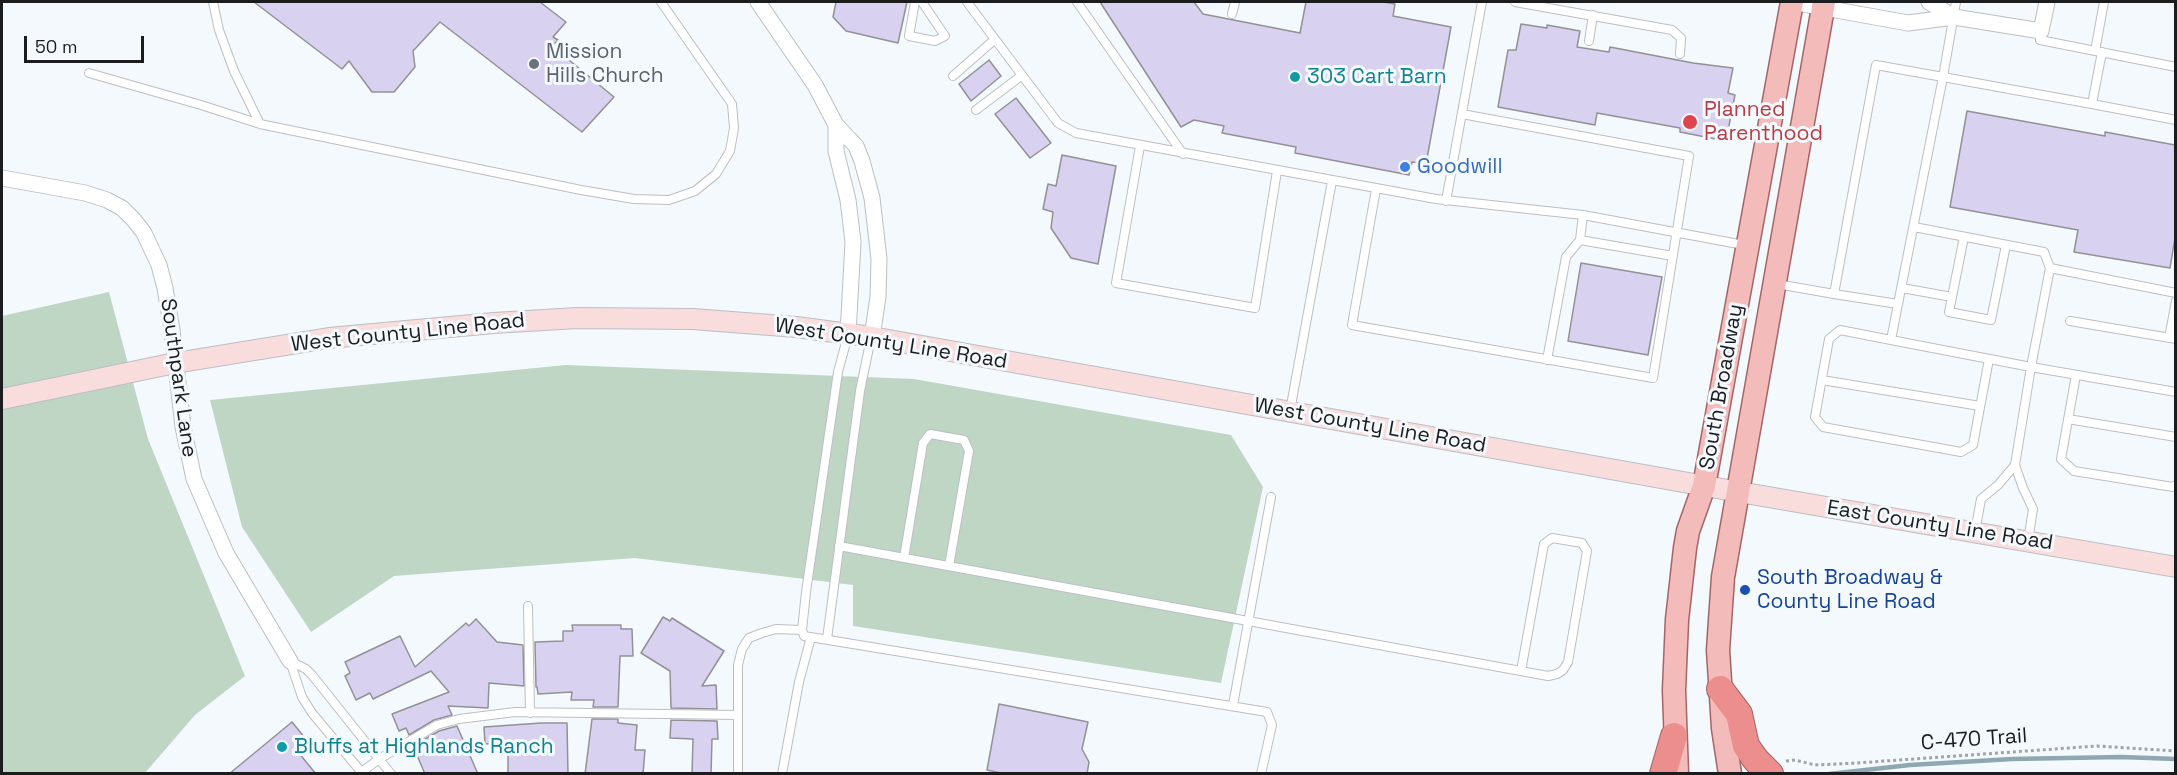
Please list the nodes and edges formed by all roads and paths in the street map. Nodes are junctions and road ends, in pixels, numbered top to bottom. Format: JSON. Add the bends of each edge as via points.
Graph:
{"nodes":[{"id":1,"x":213,"y":2,"type":"edge"},
{"id":2,"x":661,"y":2,"type":"edge"},
{"id":3,"x":758,"y":2,"type":"edge"},
{"id":4,"x":915,"y":2,"type":"edge"},
{"id":5,"x":922,"y":2,"type":"edge"},
{"id":6,"x":967,"y":2,"type":"edge"},
{"id":7,"x":1077,"y":2,"type":"edge"},
{"id":8,"x":1235,"y":2,"type":"edge"},
{"id":9,"x":1482,"y":2,"type":"edge"},
{"id":10,"x":1515,"y":2,"type":"edge"},
{"id":11,"x":1792,"y":2,"type":"edge"},
{"id":12,"x":1929,"y":2,"type":"edge"},
{"id":13,"x":2047,"y":2,"type":"edge"},
{"id":14,"x":2104,"y":2,"type":"edge"},
{"id":15,"x":1824,"y":4,"type":"edge"},
{"id":16,"x":1955,"y":9,"type":"edge"},
{"id":17,"x":1232,"y":14,"type":"dead end"},
{"id":18,"x":1593,"y":15,"type":"junction"},
{"id":19,"x":2041,"y":31,"type":"junction"},
{"id":20,"x":994,"y":40,"type":"junction"},
{"id":21,"x":1589,"y":41,"type":"dead end"},
{"id":22,"x":2098,"y":52,"type":"junction"},
{"id":23,"x":1680,"y":54,"type":"dead end"},
{"id":24,"x":2175,"y":67,"type":"edge"},
{"id":25,"x":89,"y":73,"type":"dead end"},
{"id":26,"x":953,"y":76,"type":"dead end"},
{"id":27,"x":1021,"y":76,"type":"junction"},
{"id":28,"x":1943,"y":77,"type":"junction"},
{"id":29,"x":2092,"y":104,"type":"junction"},
{"id":30,"x":976,"y":110,"type":"dead end"},
{"id":31,"x":1461,"y":114,"type":"junction"},
{"id":32,"x":2175,"y":120,"type":"edge"},
{"id":33,"x":260,"y":124,"type":"junction"},
{"id":34,"x":836,"y":124,"type":"junction"},
{"id":35,"x":1140,"y":146,"type":"junction"},
{"id":36,"x":1183,"y":154,"type":"junction"},
{"id":37,"x":1278,"y":171,"type":"junction"},
{"id":38,"x":2,"y":178,"type":"edge"},
{"id":39,"x":1332,"y":181,"type":"junction"},
{"id":40,"x":1376,"y":189,"type":"junction"},
{"id":41,"x":1446,"y":201,"type":"junction"},
{"id":42,"x":1583,"y":215,"type":"junction"},
{"id":43,"x":1914,"y":227,"type":"junction"},
{"id":44,"x":1677,"y":232,"type":"junction"},
{"id":45,"x":1964,"y":237,"type":"junction"},
{"id":46,"x":1580,"y":240,"type":"junction"},
{"id":47,"x":1748,"y":245,"type":"junction"},
{"id":48,"x":2006,"y":245,"type":"junction"},
{"id":49,"x":1673,"y":256,"type":"junction"},
{"id":50,"x":2050,"y":268,"type":"junction"},
{"id":51,"x":1775,"y":284,"type":"junction"},
{"id":52,"x":1902,"y":288,"type":"junction"},
{"id":53,"x":2175,"y":293,"type":"edge"},
{"id":54,"x":1834,"y":294,"type":"junction"},
{"id":55,"x":1952,"y":297,"type":"junction"},
{"id":56,"x":2175,"y":301,"type":"edge"},
{"id":57,"x":1898,"y":304,"type":"junction"},
{"id":58,"x":2070,"y":321,"type":"dead end"},
{"id":59,"x":848,"y":334,"type":"junction"},
{"id":60,"x":872,"y":337,"type":"junction"},
{"id":61,"x":2172,"y":339,"type":"edge"},
{"id":62,"x":1891,"y":340,"type":"junction"},
{"id":63,"x":1989,"y":359,"type":"junction"},
{"id":64,"x":1547,"y":360,"type":"junction"},
{"id":65,"x":176,"y":363,"type":"junction"},
{"id":66,"x":2031,"y":367,"type":"junction"},
{"id":67,"x":2076,"y":375,"type":"junction"},
{"id":68,"x":1822,"y":380,"type":"junction"},
{"id":69,"x":2175,"y":392,"type":"edge"},
{"id":70,"x":2,"y":399,"type":"edge"},
{"id":71,"x":1980,"y":406,"type":"junction"},
{"id":72,"x":1290,"y":411,"type":"junction"},
{"id":73,"x":2068,"y":419,"type":"junction"},
{"id":74,"x":2175,"y":437,"type":"edge"},
{"id":75,"x":2014,"y":465,"type":"junction"},
{"id":76,"x":2175,"y":485,"type":"edge"},
{"id":77,"x":1704,"y":486,"type":"junction"},
{"id":78,"x":1739,"y":492,"type":"junction"},
{"id":79,"x":1271,"y":497,"type":"dead end"},
{"id":80,"x":1975,"y":532,"type":"junction"},
{"id":81,"x":2028,"y":541,"type":"junction"},
{"id":82,"x":839,"y":546,"type":"junction"},
{"id":83,"x":904,"y":558,"type":"junction"},
{"id":84,"x":949,"y":566,"type":"junction"},
{"id":85,"x":2175,"y":567,"type":"edge"},
{"id":86,"x":528,"y":606,"type":"dead end"},
{"id":87,"x":1250,"y":621,"type":"junction"},
{"id":88,"x":802,"y":630,"type":"junction"},
{"id":89,"x":811,"y":638,"type":"junction"},
{"id":90,"x":826,"y":639,"type":"junction"},
{"id":91,"x":290,"y":661,"type":"junction"},
{"id":92,"x":1521,"y":671,"type":"junction"},
{"id":93,"x":1720,"y":689,"type":"junction"},
{"id":94,"x":1233,"y":705,"type":"junction"},
{"id":95,"x":530,"y":712,"type":"junction"},
{"id":96,"x":738,"y":715,"type":"junction"},
{"id":97,"x":1674,"y":736,"type":"junction"},
{"id":98,"x":2175,"y":751,"type":"edge"},
{"id":99,"x":379,"y":759,"type":"junction"},
{"id":100,"x":1776,"y":768,"type":"edge"},
{"id":101,"x":361,"y":773,"type":"edge"},
{"id":102,"x":391,"y":774,"type":"edge"},
{"id":103,"x":738,"y":774,"type":"edge"},
{"id":104,"x":782,"y":774,"type":"edge"},
{"id":105,"x":1261,"y":774,"type":"edge"},
{"id":106,"x":1663,"y":774,"type":"edge"},
{"id":107,"x":1677,"y":774,"type":"edge"},
{"id":108,"x":1730,"y":774,"type":"edge"}],
"edges":[{"from":1,"to":33,"type":"lane","via":[[234,71]]},
{"from":2,"to":33,"type":"lane","via":[[732,104],[734,128],[730,151],[716,174],[695,191],[669,200],[581,190]]},
{"from":3,"to":34,"type":"street","via":[[815,85]]},
{"from":4,"to":5,"type":"lane","via":[[909,36],[935,41],[945,36]]},
{"from":6,"to":20,"type":"lane"},
{"from":7,"to":36,"type":"lane"},
{"from":8,"to":17,"type":"lane"},
{"from":9,"to":31,"type":"lane"},
{"from":10,"to":18,"type":"lane"},
{"from":11,"to":15,"type":"street"},
{"from":11,"to":47,"type":"main road","name":"South Broadway"},
{"from":12,"to":16,"type":"street"},
{"from":13,"to":19,"type":"street"},
{"from":14,"to":22,"type":"lane"},
{"from":15,"to":16,"type":"street","via":[[1908,23]]},
{"from":15,"to":51,"type":"main road","name":"South Broadway"},
{"from":16,"to":19,"type":"street"},
{"from":16,"to":28,"type":"lane"},
{"from":18,"to":21,"type":"lane"},
{"from":18,"to":23,"type":"lane","via":[[1672,30],[1682,38]]},
{"from":19,"to":22,"type":"lane","via":[[2040,40]]},
{"from":20,"to":26,"type":"lane"},
{"from":20,"to":27,"type":"lane"},
{"from":22,"to":24,"type":"lane"},
{"from":22,"to":29,"type":"lane"},
{"from":25,"to":33,"type":"lane"},
{"from":27,"to":30,"type":"lane"},
{"from":27,"to":35,"type":"lane","via":[[1066,128],[1088,137]]},
{"from":28,"to":29,"type":"lane"},
{"from":28,"to":43,"type":"lane"},
{"from":28,"to":54,"type":"lane","via":[[1876,65]]},
{"from":29,"to":32,"type":"lane"},
{"from":31,"to":41,"type":"lane"},
{"from":31,"to":44,"type":"lane","via":[[1689,156]]},
{"from":34,"to":59,"type":"street","via":[[836,151],[853,242]]},
{"from":34,"to":60,"type":"street","via":[[856,146],[876,221],[878,297]]},
{"from":35,"to":36,"type":"lane"},
{"from":35,"to":37,"type":"lane","via":[[1116,283],[1255,308]]},
{"from":36,"to":37,"type":"lane"},
{"from":37,"to":39,"type":"lane"},
{"from":38,"to":65,"type":"street","name":"Southpark Lane","via":[[107,200],[134,220],[162,276]]},
{"from":39,"to":40,"type":"lane"},
{"from":39,"to":72,"type":"lane"},
{"from":40,"to":41,"type":"lane"},
{"from":40,"to":64,"type":"lane","via":[[1352,326]]},
{"from":41,"to":42,"type":"lane"},
{"from":42,"to":44,"type":"lane"},
{"from":42,"to":46,"type":"lane"},
{"from":43,"to":45,"type":"lane"},
{"from":43,"to":52,"type":"lane"},
{"from":44,"to":47,"type":"lane"},
{"from":44,"to":49,"type":"lane"},
{"from":45,"to":48,"type":"lane"},
{"from":45,"to":55,"type":"lane"},
{"from":46,"to":49,"type":"lane"},
{"from":46,"to":64,"type":"lane","via":[[1566,257]]},
{"from":47,"to":77,"type":"main road","name":"South Broadway"},
{"from":48,"to":50,"type":"lane","via":[[2044,252]]},
{"from":48,"to":55,"type":"lane","via":[[1991,320],[1949,312]]},
{"from":49,"to":64,"type":"lane","via":[[1653,378]]},
{"from":50,"to":53,"type":"lane"},
{"from":50,"to":66,"type":"lane"},
{"from":51,"to":54,"type":"lane"},
{"from":51,"to":78,"type":"main road","name":"South Broadway"},
{"from":52,"to":55,"type":"lane"},
{"from":52,"to":57,"type":"lane"},
{"from":54,"to":57,"type":"lane"},
{"from":56,"to":61,"type":"lane"},
{"from":57,"to":62,"type":"lane"},
{"from":58,"to":61,"type":"lane"},
{"from":59,"to":60,"type":"main road","name":"West County Line Road"},
{"from":59,"to":65,"type":"main road","name":"West County Line Road","via":[[693,319],[578,318],[329,338]]},
{"from":59,"to":88,"type":"lane","via":[[838,372]]},
{"from":60,"to":72,"type":"main road","name":"West County Line Road"},
{"from":60,"to":82,"type":"lane","via":[[860,391]]},
{"from":62,"to":63,"type":"lane"},
{"from":62,"to":68,"type":"lane","via":[[1840,330],[1829,339]]},
{"from":63,"to":66,"type":"lane"},
{"from":63,"to":71,"type":"lane"},
{"from":65,"to":70,"type":"main road","name":"West County Line Road"},
{"from":65,"to":91,"type":"street","name":"Southpark Lane","via":[[194,479],[226,553]]},
{"from":66,"to":67,"type":"lane"},
{"from":66,"to":75,"type":"lane"},
{"from":67,"to":69,"type":"lane"},
{"from":67,"to":73,"type":"lane"},
{"from":68,"to":71,"type":"lane"},
{"from":68,"to":71,"type":"lane","via":[[1815,417],[1823,427],[1961,452],[1973,446]]},
{"from":72,"to":77,"type":"main road","name":"West County Line Road"},
{"from":73,"to":74,"type":"lane"},
{"from":73,"to":76,"type":"lane","via":[[2061,459],[2074,471],[2173,488]]},
{"from":75,"to":80,"type":"lane","via":[[1981,499]]},
{"from":75,"to":81,"type":"lane","via":[[2033,509]]},
{"from":77,"to":78,"type":"main road","name":"East County Line Road"},
{"from":77,"to":97,"type":"main road","name":"South Broadway","via":[[1688,531],[1682,570]]},
{"from":78,"to":80,"type":"main road","name":"East County Line Road"},
{"from":78,"to":93,"type":"main road","name":"South Broadway","via":[[1721,598]]},
{"from":79,"to":87,"type":"lane"},
{"from":80,"to":81,"type":"main road","name":"East County Line Road"},
{"from":81,"to":85,"type":"main road","name":"East County Line Road"},
{"from":82,"to":83,"type":"lane"},
{"from":82,"to":90,"type":"lane"},
{"from":83,"to":84,"type":"lane"},
{"from":83,"to":84,"type":"lane","via":[[923,443],[930,435],[964,440],[969,451]]},
{"from":84,"to":87,"type":"lane"},
{"from":86,"to":95,"type":"lane"},
{"from":87,"to":92,"type":"lane"},
{"from":87,"to":94,"type":"lane"},
{"from":88,"to":89,"type":"lane","via":[[804,636]]},
{"from":88,"to":96,"type":"lane","via":[[776,629],[749,639],[738,665]]},
{"from":89,"to":90,"type":"lane"},
{"from":89,"to":104,"type":"lane"},
{"from":90,"to":94,"type":"lane"},
{"from":91,"to":99,"type":"lane","name":"Southpark Lane","via":[[312,675]]},
{"from":91,"to":101,"type":"lane","name":"Southpark Lane","via":[[312,713]]},
{"from":92,"to":92,"type":"lane","via":[[1548,676],[1563,670],[1568,662],[1587,551],[1582,543],[1552,538],[1544,544]]},
{"from":93,"to":100,"type":"highway","via":[[1739,714],[1746,746],[1756,760]]},
{"from":93,"to":108,"type":"main road","name":"South Broadway"},
{"from":94,"to":105,"type":"lane","via":[[1267,712],[1271,718]]},
{"from":95,"to":96,"type":"lane"},
{"from":95,"to":99,"type":"lane","via":[[437,725]]},
{"from":96,"to":103,"type":"lane"},
{"from":97,"to":106,"type":"highway"},
{"from":97,"to":107,"type":"main road","name":"South Broadway"},
{"from":98,"to":100,"type":"path","name":"C-470 Trail","via":[[2097,746],[1815,765],[1790,760]]},
{"from":99,"to":101,"type":"lane"},
{"from":99,"to":102,"type":"lane","name":"Southpark Lane"}]}
